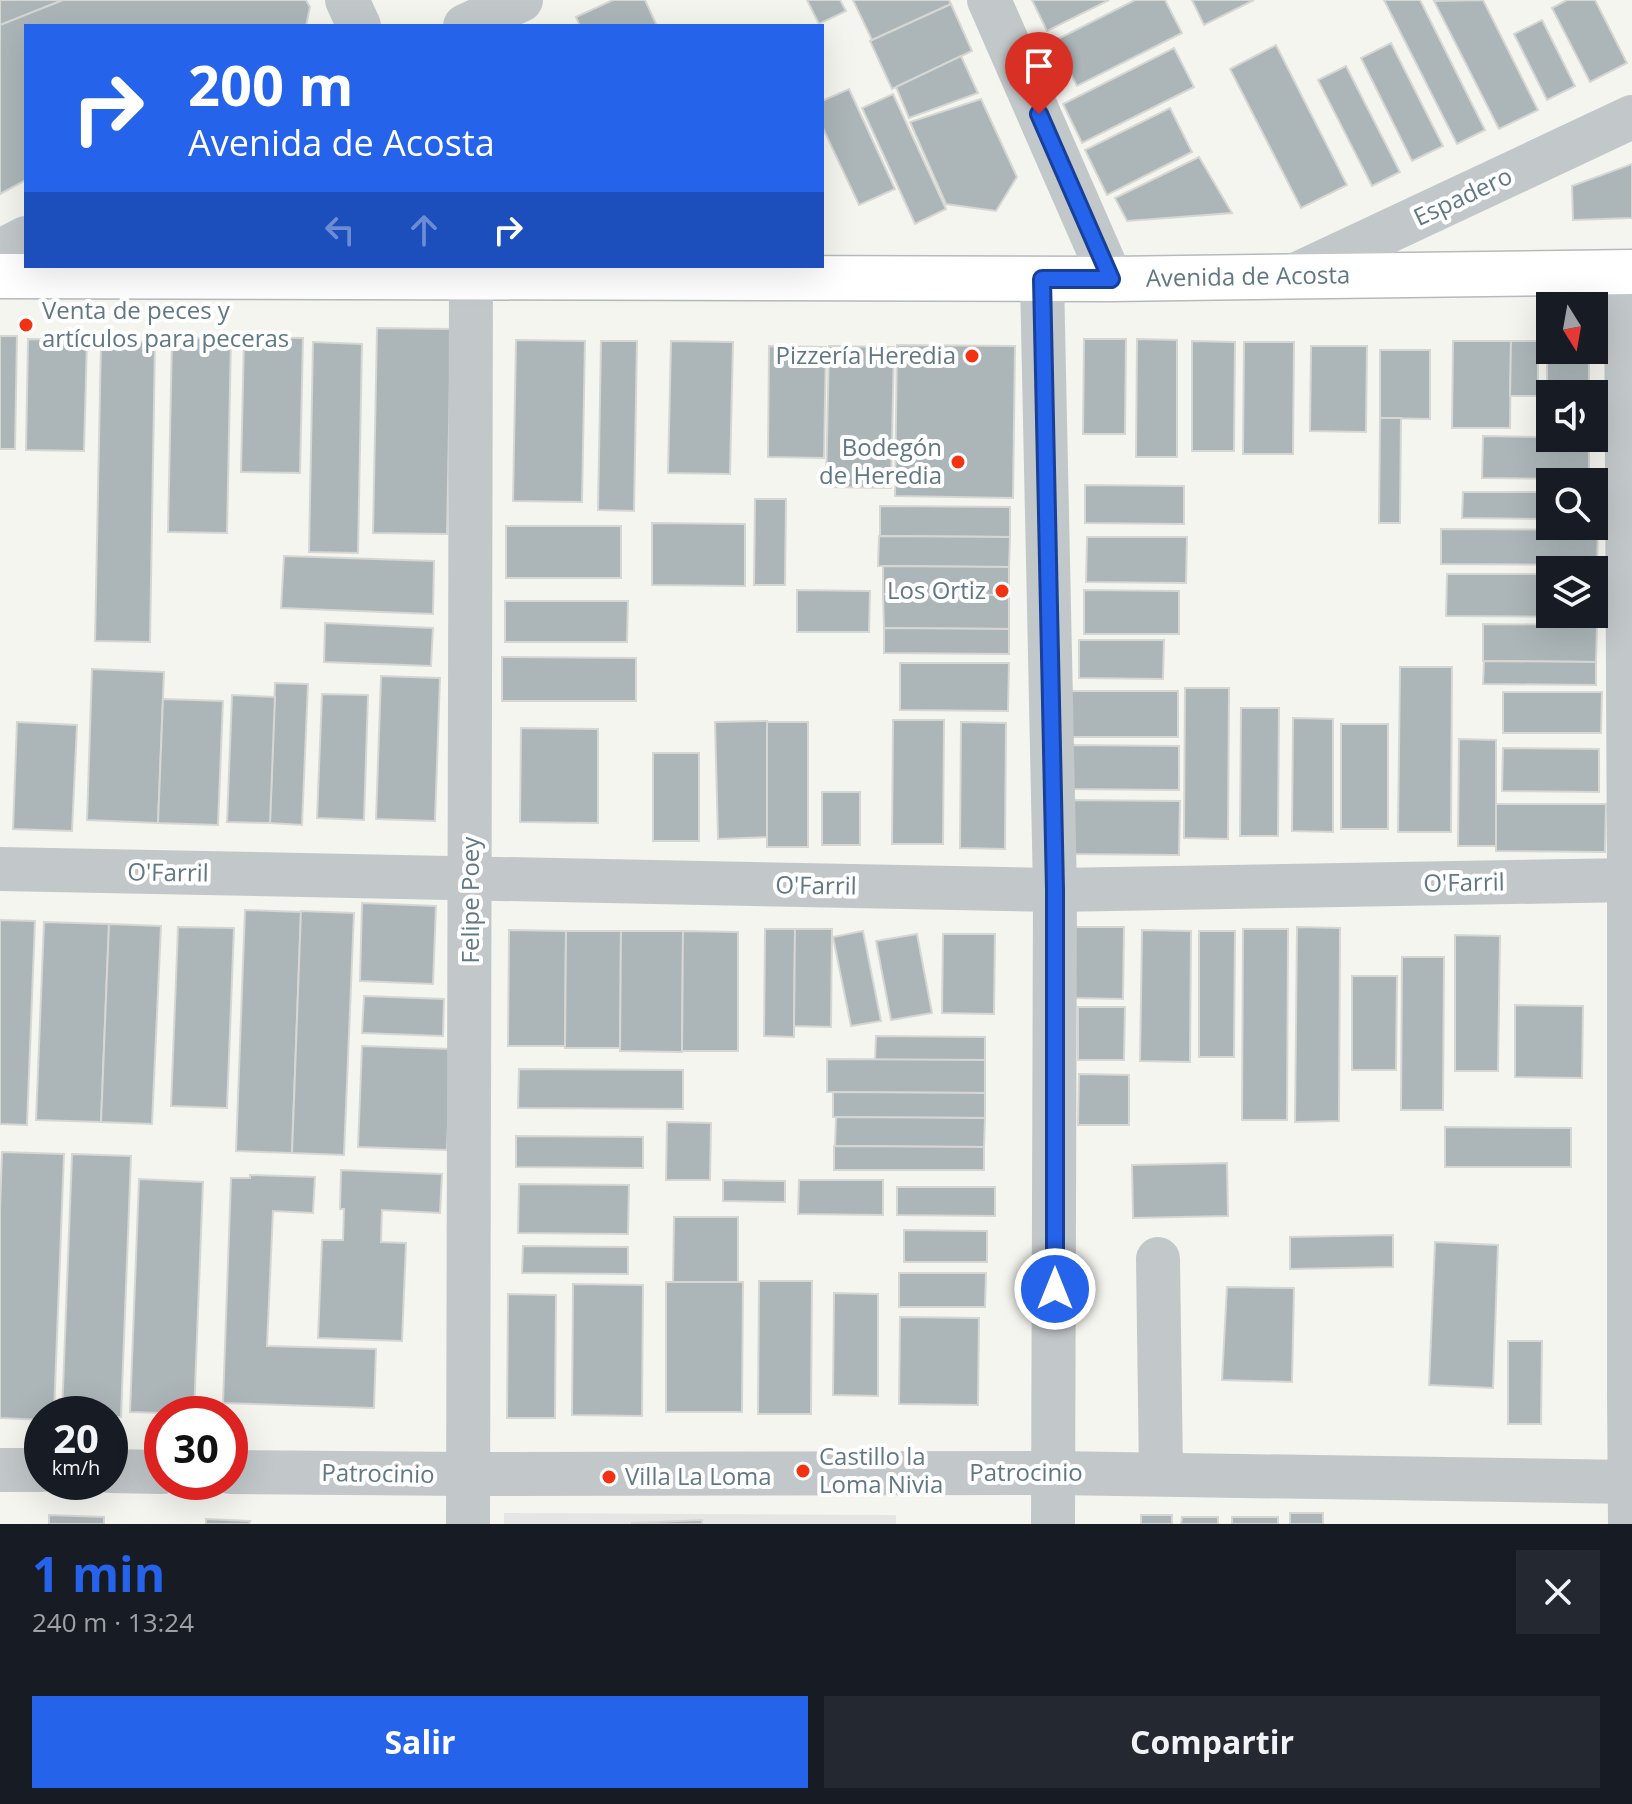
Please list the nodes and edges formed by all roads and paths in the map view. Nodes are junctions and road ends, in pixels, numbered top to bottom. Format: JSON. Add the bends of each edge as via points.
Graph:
{"nodes":[{"id":1,"x":347,"y":0,"type":"edge"},
{"id":2,"x":521,"y":0,"type":"edge"},
{"id":3,"x":989,"y":0,"type":"edge"},
{"id":4,"x":358,"y":24,"type":"edge"},
{"id":5,"x":469,"y":24,"type":"edge"},
{"id":6,"x":1632,"y":117,"type":"edge"},
{"id":7,"x":24,"y":239,"type":"edge"},
{"id":8,"x":0,"y":251,"type":"edge"},
{"id":9,"x":469,"y":271,"type":"edge"},
{"id":10,"x":1629,"y":272,"type":"edge"},
{"id":11,"x":0,"y":276,"type":"edge"},
{"id":12,"x":1293,"y":276,"type":"junction"},
{"id":13,"x":1042,"y":279,"type":"junction"},
{"id":14,"x":1111,"y":279,"type":"junction"},
{"id":15,"x":0,"y":869,"type":"edge"},
{"id":16,"x":471,"y":880,"type":"junction"},
{"id":17,"x":1631,"y":880,"type":"edge"},
{"id":18,"x":1055,"y":890,"type":"junction"},
{"id":19,"x":1158,"y":1259,"type":"dead end"},
{"id":20,"x":1630,"y":1393,"type":"edge"},
{"id":21,"x":0,"y":1470,"type":"edge"},
{"id":22,"x":24,"y":1470,"type":"edge"},
{"id":23,"x":248,"y":1472,"type":"edge"},
{"id":24,"x":1055,"y":1473,"type":"junction"},
{"id":25,"x":469,"y":1474,"type":"junction"},
{"id":26,"x":1161,"y":1474,"type":"junction"},
{"id":27,"x":1630,"y":1503,"type":"edge"},
{"id":28,"x":468,"y":1524,"type":"edge"},
{"id":29,"x":1053,"y":1524,"type":"edge"}],
"edges":[{"from":1,"to":4,"type":"street"},
{"from":2,"to":5,"type":"street"},
{"from":3,"to":14,"type":"street"},
{"from":6,"to":12,"type":"street","name":"Espadero"},
{"from":7,"to":8,"type":"street"},
{"from":9,"to":11,"type":"main road","name":"Avenida de Acosta"},
{"from":9,"to":13,"type":"main road","name":"Avenida de Acosta"},
{"from":9,"to":16,"type":"street","name":"Felipe Poey"},
{"from":10,"to":12,"type":"main road","name":"Avenida de Acosta"},
{"from":10,"to":17,"type":"street"},
{"from":12,"to":14,"type":"main road","name":"Avenida de Acosta"},
{"from":13,"to":14,"type":"main road","name":"Avenida de Acosta"},
{"from":13,"to":18,"type":"street"},
{"from":15,"to":16,"type":"street","name":"O'Farril"},
{"from":16,"to":18,"type":"street","name":"O'Farril"},
{"from":16,"to":25,"type":"street","name":"Felipe Poey"},
{"from":17,"to":18,"type":"street","name":"O'Farril"},
{"from":17,"to":20,"type":"street"},
{"from":18,"to":24,"type":"street"},
{"from":19,"to":26,"type":"street"},
{"from":20,"to":27,"type":"street"},
{"from":21,"to":22,"type":"street"},
{"from":23,"to":25,"type":"street","name":"Patrocinio"},
{"from":24,"to":25,"type":"street","name":"Patrocinio"},
{"from":24,"to":26,"type":"street","name":"Patrocinio"},
{"from":24,"to":29,"type":"street"},
{"from":25,"to":28,"type":"street","name":"Felipe Poey"},
{"from":26,"to":27,"type":"street","name":"Patrocinio"}]}
